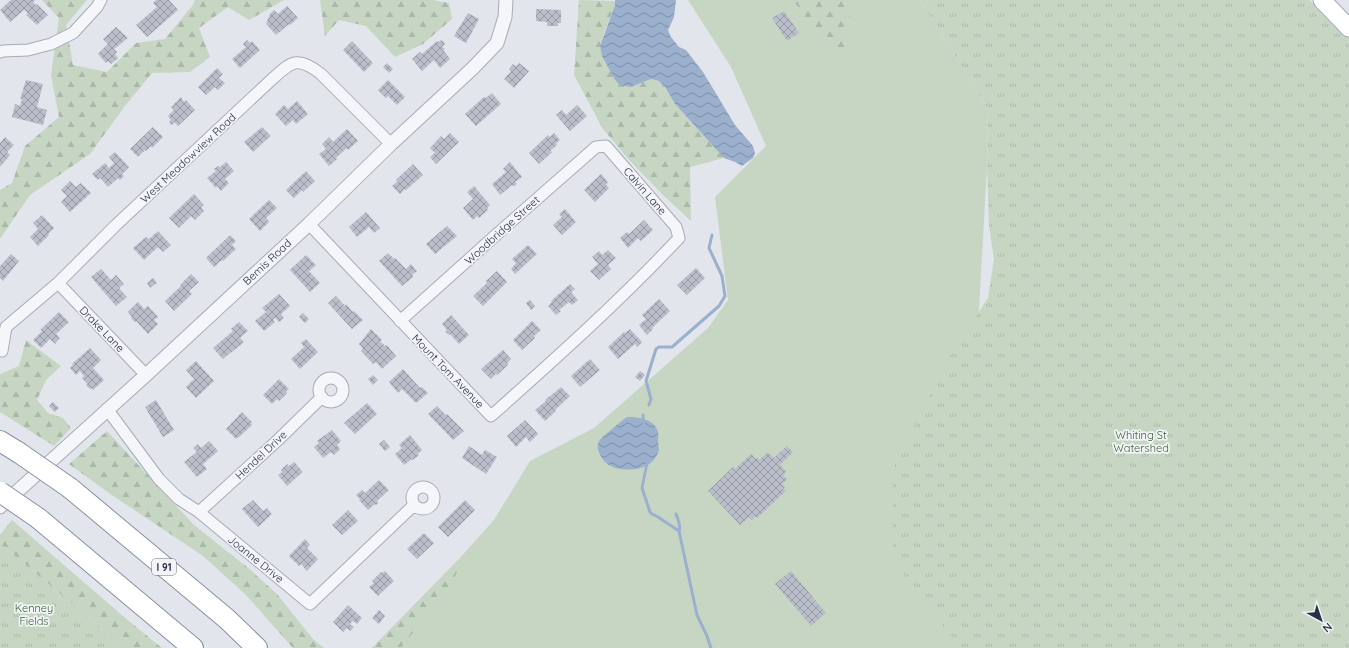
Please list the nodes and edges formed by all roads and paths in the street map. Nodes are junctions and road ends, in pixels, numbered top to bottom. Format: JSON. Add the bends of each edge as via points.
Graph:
{"nodes":[{"id":1,"x":101,"y":0,"type":"edge"},
{"id":2,"x":506,"y":0,"type":"edge"},
{"id":3,"x":1322,"y":0,"type":"edge"},
{"id":4,"x":1349,"y":28,"type":"edge"},
{"id":5,"x":0,"y":52,"type":"edge"},
{"id":6,"x":391,"y":144,"type":"junction"},
{"id":7,"x":607,"y":148,"type":"joint"},
{"id":8,"x":309,"y":224,"type":"junction"},
{"id":9,"x":678,"y":236,"type":"joint"},
{"id":10,"x":58,"y":283,"type":"junction"},
{"id":11,"x":400,"y":321,"type":"junction"},
{"id":12,"x":2,"y":351,"type":"dead end"},
{"id":13,"x":146,"y":375,"type":"junction"},
{"id":14,"x":322,"y":397,"type":"dead end"},
{"id":15,"x":107,"y":409,"type":"junction"},
{"id":16,"x":0,"y":441,"type":"edge"},
{"id":17,"x":0,"y":492,"type":"edge"},
{"id":18,"x":414,"y":506,"type":"dead end"},
{"id":19,"x":0,"y":507,"type":"edge"},
{"id":20,"x":199,"y":512,"type":"junction"},
{"id":21,"x":193,"y":648,"type":"edge"},
{"id":22,"x":256,"y":648,"type":"edge"}],
"edges":[{"from":1,"to":5,"type":"street","via":[[74,33],[51,44],[28,50]]},
{"from":2,"to":6,"type":"street","name":"Bemis Road","via":[[505,17],[497,43]]},
{"from":3,"to":4,"type":"main road"},
{"from":6,"to":8,"type":"street","name":"Bemis Road"},
{"from":6,"to":10,"type":"street","name":"West Meadowview Road","via":[[312,66],[303,62],[294,63],[269,82]]},
{"from":7,"to":9,"type":"street","name":"Calvin Lane","via":[[676,227]]},
{"from":7,"to":11,"type":"street","name":"Woodbridge Street","via":[[596,147]]},
{"from":8,"to":11,"type":"street","name":"Mount Tom Avenue"},
{"from":8,"to":13,"type":"street","name":"Bemis Road"},
{"from":9,"to":11,"type":"street","name":"Mount Tom Avenue","via":[[679,238],[641,278],[491,416]]},
{"from":10,"to":12,"type":"street","name":"West Meadowview Road","via":[[6,327]]},
{"from":10,"to":13,"type":"street","name":"Drake Lane"},
{"from":13,"to":15,"type":"street","name":"Bemis Road"},
{"from":14,"to":20,"type":"street","name":"Hendel Drive"},
{"from":15,"to":19,"type":"street","name":"Bemis Road"},
{"from":15,"to":20,"type":"street","name":"Joanne Drive","via":[[159,479],[179,499]]},
{"from":16,"to":22,"type":"highway","number":"I 91","bridge":true,"via":[[70,488],[227,620]]},
{"from":17,"to":21,"type":"highway","bridge":true,"via":[[38,518]]},
{"from":18,"to":20,"type":"street","name":"Joanne Drive","via":[[310,604]]}]}
